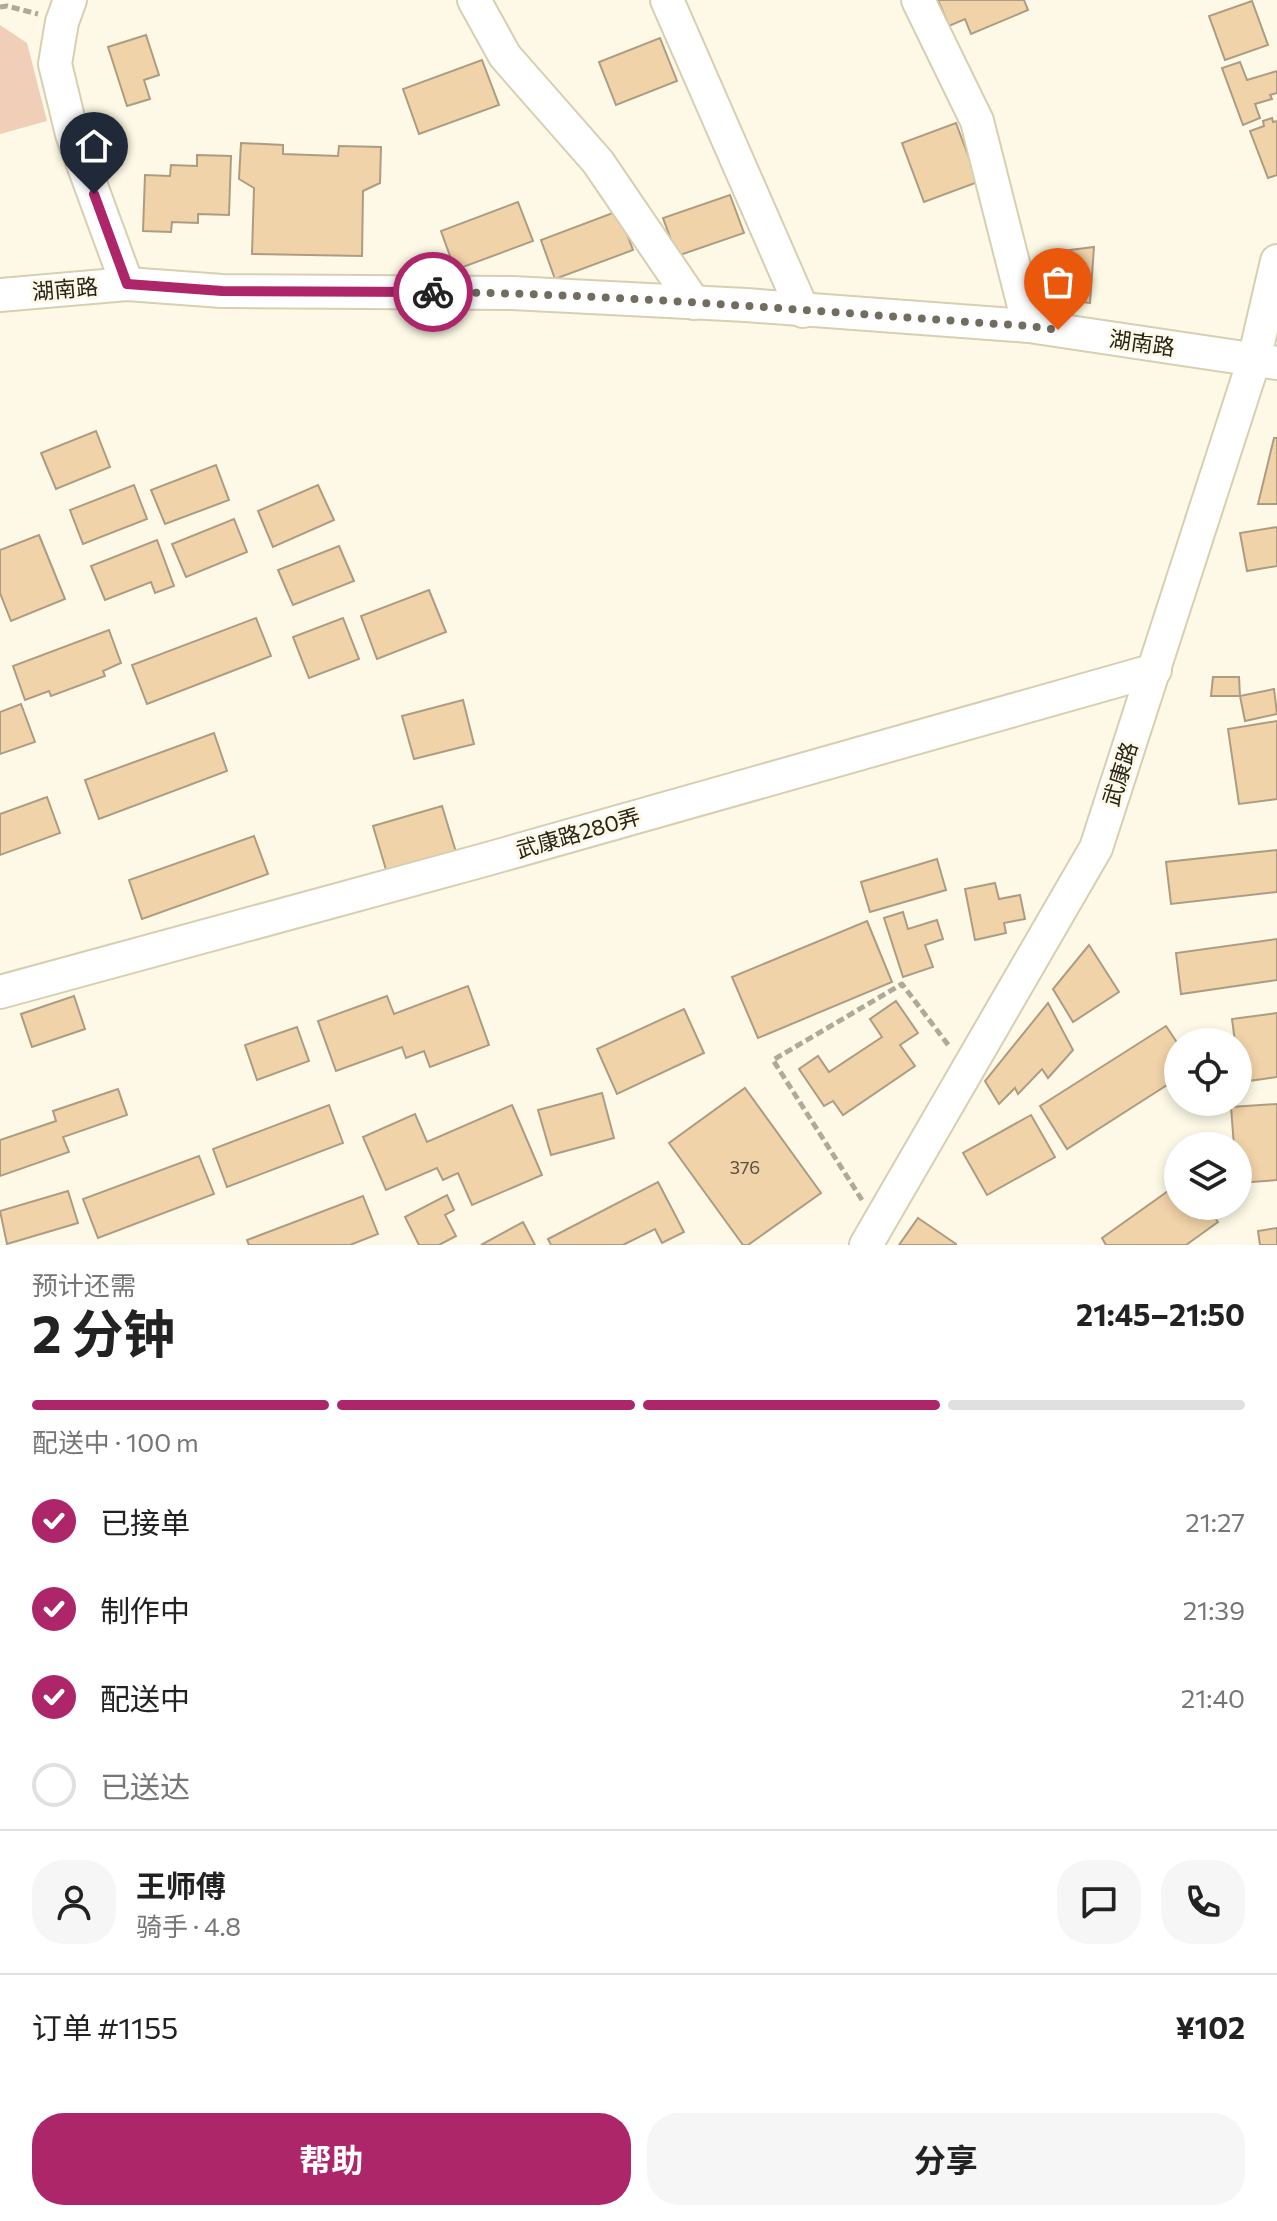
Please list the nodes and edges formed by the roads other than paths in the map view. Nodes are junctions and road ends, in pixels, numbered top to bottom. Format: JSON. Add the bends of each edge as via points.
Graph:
{"nodes":[{"id":1,"x":474,"y":0,"type":"edge"},
{"id":2,"x":667,"y":0,"type":"edge"},
{"id":3,"x":918,"y":0,"type":"edge"},
{"id":4,"x":66,"y":11,"type":"edge"},
{"id":5,"x":1277,"y":261,"type":"edge"},
{"id":6,"x":127,"y":284,"type":"junction"},
{"id":7,"x":0,"y":295,"type":"edge"},
{"id":8,"x":694,"y":303,"type":"junction"},
{"id":9,"x":803,"y":311,"type":"junction"},
{"id":10,"x":1029,"y":326,"type":"junction"},
{"id":11,"x":1266,"y":361,"type":"edge"},
{"id":12,"x":1155,"y":670,"type":"junction"},
{"id":13,"x":0,"y":992,"type":"edge"},
{"id":14,"x":872,"y":1235,"type":"edge"}],
"edges":[{"from":1,"to":8,"type":"street","via":[[505,56],[598,162]]},
{"from":2,"to":9,"type":"street"},
{"from":3,"to":10,"type":"street","via":[[977,121]]},
{"from":4,"to":6,"type":"street","via":[[55,64],[72,134]]},
{"from":5,"to":11,"type":"street","name":"武康路"},
{"from":6,"to":7,"type":"street","name":"湖南路"},
{"from":6,"to":8,"type":"street","name":"湖南路"},
{"from":8,"to":9,"type":"street","name":"湖南路"},
{"from":9,"to":10,"type":"street","name":"湖南路"},
{"from":10,"to":11,"type":"street","name":"湖南路"},
{"from":11,"to":12,"type":"street","name":"武康路"},
{"from":12,"to":13,"type":"street","name":"武康路280弄"},
{"from":12,"to":14,"type":"street","name":"武康路","via":[[1096,848]]}]}
